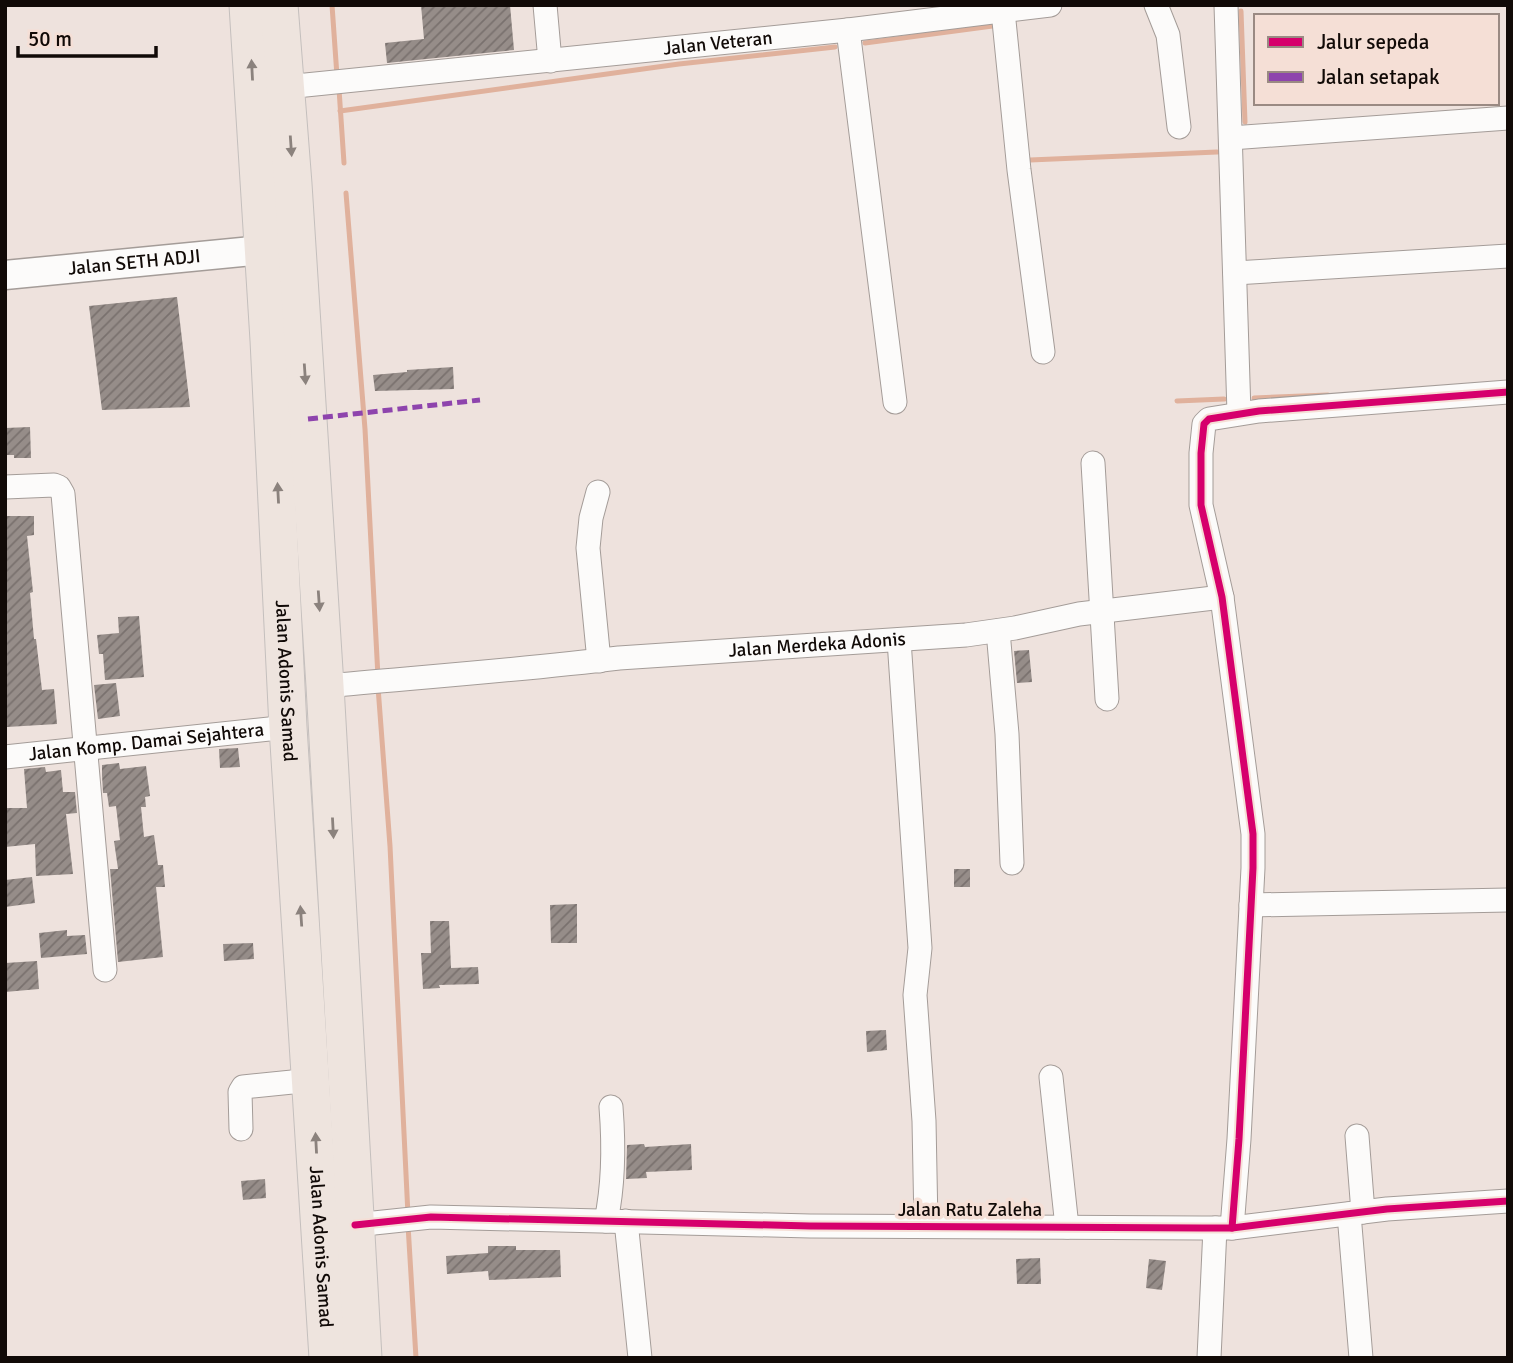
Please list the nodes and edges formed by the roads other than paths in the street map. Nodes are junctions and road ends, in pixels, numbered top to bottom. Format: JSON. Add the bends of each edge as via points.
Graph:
{"nodes":[{"id":1,"x":248,"y":5,"type":"edge"},
{"id":2,"x":279,"y":5,"type":"edge"},
{"id":3,"x":545,"y":5,"type":"edge"},
{"id":4,"x":1050,"y":5,"type":"edge"},
{"id":5,"x":1156,"y":5,"type":"edge"},
{"id":6,"x":1226,"y":5,"type":"edge"},
{"id":7,"x":956,"y":11,"type":"edge"},
{"id":8,"x":1003,"y":11,"type":"junction"},
{"id":9,"x":848,"y":30,"type":"junction"},
{"id":10,"x":550,"y":61,"type":"junction"},
{"id":11,"x":286,"y":87,"type":"junction"},
{"id":12,"x":1508,"y":118,"type":"edge"},
{"id":13,"x":1179,"y":127,"type":"dead end"},
{"id":14,"x":1231,"y":138,"type":"junction"},
{"id":15,"x":263,"y":250,"type":"junction"},
{"id":16,"x":1508,"y":256,"type":"edge"},
{"id":17,"x":1236,"y":273,"type":"junction"},
{"id":18,"x":5,"y":275,"type":"edge"},
{"id":19,"x":1043,"y":352,"type":"dead end"},
{"id":20,"x":1508,"y":392,"type":"edge"},
{"id":21,"x":895,"y":402,"type":"dead end"},
{"id":22,"x":1239,"y":413,"type":"junction"},
{"id":23,"x":1093,"y":463,"type":"dead end"},
{"id":24,"x":5,"y":487,"type":"edge"},
{"id":25,"x":598,"y":492,"type":"dead end"},
{"id":26,"x":297,"y":535,"type":"junction"},
{"id":27,"x":1222,"y":597,"type":"junction"},
{"id":28,"x":1100,"y":612,"type":"junction"},
{"id":29,"x":998,"y":631,"type":"junction"},
{"id":30,"x":899,"y":640,"type":"junction"},
{"id":31,"x":599,"y":661,"type":"junction"},
{"id":32,"x":340,"y":684,"type":"junction"},
{"id":33,"x":1107,"y":699,"type":"dead end"},
{"id":34,"x":288,"y":727,"type":"junction"},
{"id":35,"x":86,"y":749,"type":"junction"},
{"id":36,"x":5,"y":757,"type":"edge"},
{"id":37,"x":1012,"y":863,"type":"dead end"},
{"id":38,"x":1508,"y":900,"type":"edge"},
{"id":39,"x":1251,"y":905,"type":"junction"},
{"id":40,"x":105,"y":970,"type":"dead end"},
{"id":41,"x":1051,"y":1077,"type":"dead end"},
{"id":42,"x":312,"y":1080,"type":"junction"},
{"id":43,"x":611,"y":1107,"type":"dead end"},
{"id":44,"x":241,"y":1129,"type":"dead end"},
{"id":45,"x":1357,"y":1136,"type":"dead end"},
{"id":46,"x":1508,"y":1201,"type":"edge"},
{"id":47,"x":1356,"y":1213,"type":"junction"},
{"id":48,"x":616,"y":1221,"type":"junction"},
{"id":49,"x":370,"y":1224,"type":"junction"},
{"id":50,"x":926,"y":1225,"type":"junction"},
{"id":51,"x":1067,"y":1227,"type":"junction"},
{"id":52,"x":1224,"y":1228,"type":"junction"},
{"id":53,"x":328,"y":1358,"type":"edge"},
{"id":54,"x":363,"y":1358,"type":"edge"},
{"id":55,"x":640,"y":1358,"type":"edge"},
{"id":56,"x":1209,"y":1358,"type":"edge"},
{"id":57,"x":1361,"y":1358,"type":"edge"}],
"edges":[{"from":15,"to":1,"type":"highway","name":"Jalan Adonis Samad","one_way":true},
{"from":2,"to":11,"type":"highway"},
{"from":3,"to":10,"type":"street"},
{"from":4,"to":8,"type":"street","name":"Jalan Veteran"},
{"from":5,"to":13,"type":"street","via":[[1168,35]]},
{"from":6,"to":14,"type":"street"},
{"from":7,"to":8,"type":"street","name":"Jalan Veteran"},
{"from":7,"to":9,"type":"street","name":"Jalan Veteran"},
{"from":8,"to":19,"type":"street"},
{"from":9,"to":10,"type":"street","name":"Jalan Veteran"},
{"from":9,"to":21,"type":"street"},
{"from":10,"to":11,"type":"street","name":"Jalan Veteran"},
{"from":11,"to":26,"type":"highway","one_way":true},
{"from":12,"to":14,"type":"street"},
{"from":14,"to":17,"type":"street"},
{"from":15,"to":18,"type":"street","name":"Jalan SETH ADJI"},
{"from":26,"to":15,"type":"highway","name":"Jalan Adonis Samad","one_way":true},
{"from":16,"to":17,"type":"street"},
{"from":17,"to":22,"type":"street"},
{"from":20,"to":22,"type":"street"},
{"from":22,"to":27,"type":"street","via":[[1209,419],[1202,432],[1202,505]]},
{"from":23,"to":28,"type":"street"},
{"from":24,"to":35,"type":"street","via":[[54,485],[62,491]]},
{"from":25,"to":31,"type":"street","via":[[588,548]]},
{"from":26,"to":32,"type":"highway","one_way":true},
{"from":26,"to":34,"type":"highway","name":"Jalan Adonis Samad"},
{"from":27,"to":28,"type":"street","name":"Jalan Merdeka Adonis"},
{"from":27,"to":39,"type":"street","via":[[1253,834]]},
{"from":28,"to":29,"type":"street","name":"Jalan Merdeka Adonis"},
{"from":28,"to":33,"type":"street"},
{"from":29,"to":30,"type":"street","name":"Jalan Merdeka Adonis"},
{"from":29,"to":37,"type":"street"},
{"from":30,"to":31,"type":"street","name":"Jalan Merdeka Adonis"},
{"from":30,"to":50,"type":"street","via":[[920,948],[915,995]]},
{"from":31,"to":32,"type":"street","name":"Jalan Merdeka Adonis"},
{"from":32,"to":49,"type":"highway","one_way":true},
{"from":34,"to":35,"type":"street","name":"Jalan Komp. Damai Sejahtera"},
{"from":42,"to":34,"type":"highway","name":"Jalan Adonis Samad","one_way":true},
{"from":35,"to":36,"type":"street","name":"Jalan Komp. Damai Sejahtera"},
{"from":35,"to":40,"type":"street"},
{"from":38,"to":39,"type":"street"},
{"from":39,"to":52,"type":"street","via":[[1240,1139]]},
{"from":41,"to":51,"type":"street"},
{"from":42,"to":44,"type":"street","via":[[243,1087]]},
{"from":53,"to":42,"type":"highway","name":"Jalan Adonis Samad","one_way":true},
{"from":43,"to":48,"type":"street","via":[[611,1196]]},
{"from":45,"to":47,"type":"street"},
{"from":46,"to":47,"type":"street","name":"Jalan Ratu Zaleha"},
{"from":47,"to":52,"type":"street","name":"Jalan Ratu Zaleha"},
{"from":47,"to":57,"type":"street"},
{"from":48,"to":49,"type":"street","name":"Jalan Ratu Zaleha","via":[[430,1217]]},
{"from":48,"to":50,"type":"street","name":"Jalan Ratu Zaleha"},
{"from":48,"to":55,"type":"street"},
{"from":49,"to":54,"type":"highway"},
{"from":50,"to":51,"type":"street","name":"Jalan Ratu Zaleha"},
{"from":51,"to":52,"type":"street","name":"Jalan Ratu Zaleha"},
{"from":52,"to":56,"type":"street"}]}
